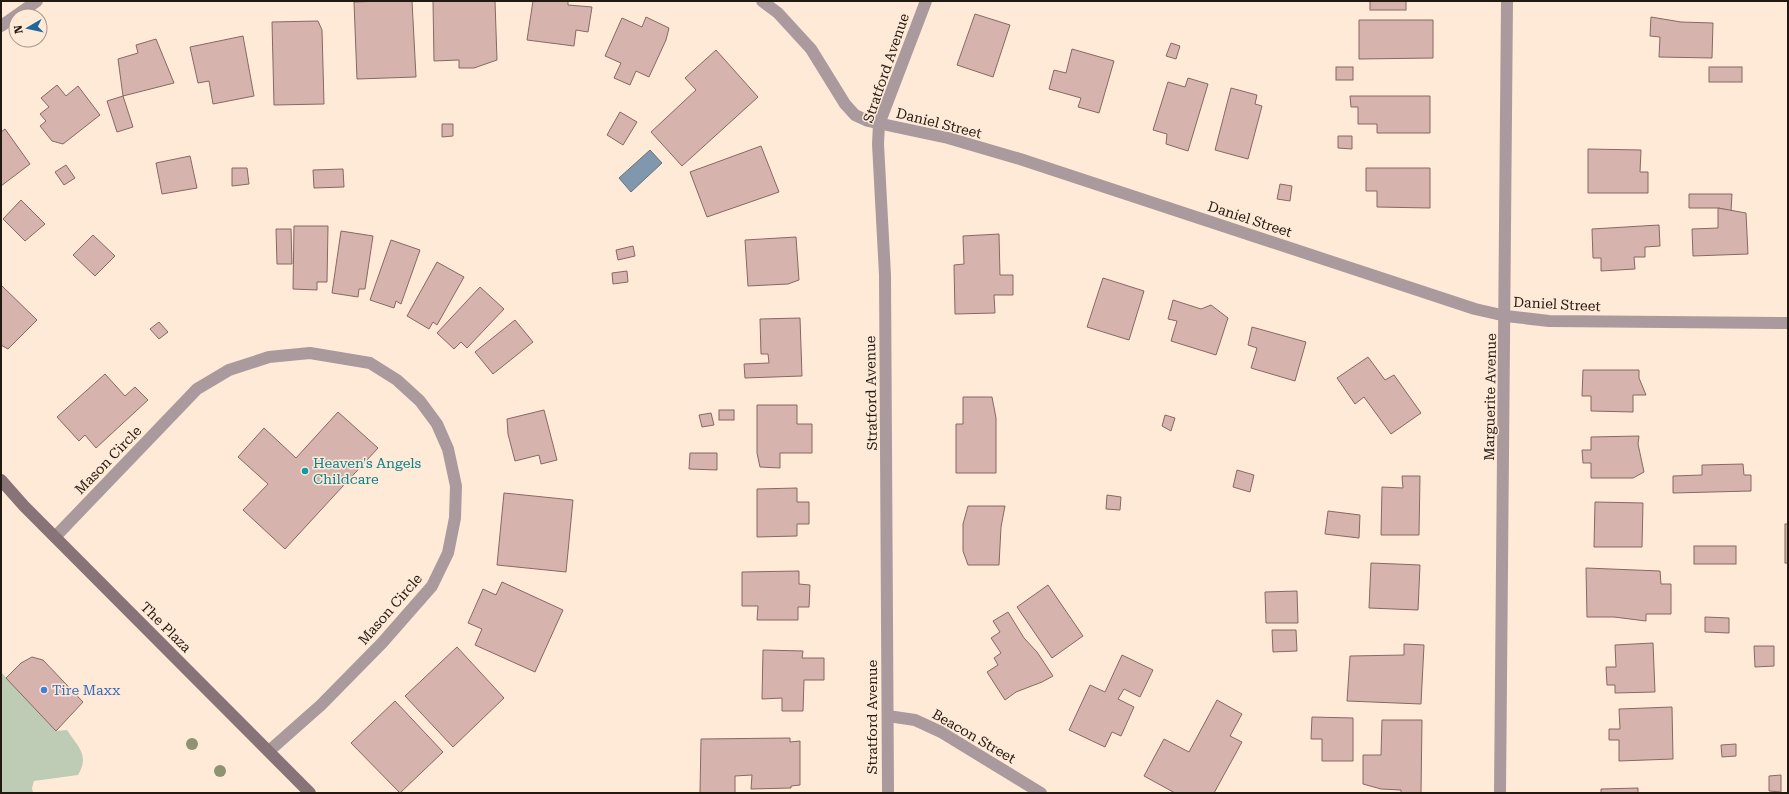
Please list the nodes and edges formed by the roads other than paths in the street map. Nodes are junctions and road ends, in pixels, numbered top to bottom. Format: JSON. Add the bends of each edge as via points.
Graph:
{"nodes":[{"id":1,"x":37,"y":1,"type":"edge"},
{"id":2,"x":762,"y":1,"type":"edge"},
{"id":3,"x":926,"y":1,"type":"edge"},
{"id":4,"x":1507,"y":1,"type":"edge"},
{"id":5,"x":1,"y":26,"type":"edge"},
{"id":6,"x":879,"y":124,"type":"junction"},
{"id":7,"x":1506,"y":316,"type":"junction"},
{"id":8,"x":1788,"y":323,"type":"edge"},
{"id":9,"x":1,"y":480,"type":"edge"},
{"id":10,"x":55,"y":537,"type":"junction"},
{"id":11,"x":888,"y":716,"type":"junction"},
{"id":12,"x":269,"y":751,"type":"junction"},
{"id":13,"x":310,"y":793,"type":"edge"},
{"id":14,"x":888,"y":793,"type":"edge"},
{"id":15,"x":1041,"y":793,"type":"edge"},
{"id":16,"x":1500,"y":793,"type":"edge"}],
"edges":[{"from":1,"to":5,"type":"street"},
{"from":2,"to":6,"type":"street","name":"Daniel Street","via":[[778,13],[811,49],[845,104],[855,115]]},
{"from":3,"to":6,"type":"street","name":"Stratford Avenue"},
{"from":4,"to":7,"type":"street","name":"Marguerite Avenue"},
{"from":6,"to":7,"type":"street","name":"Daniel Street","via":[[948,138],[1020,159],[1475,309]]},
{"from":6,"to":11,"type":"street","name":"Stratford Avenue","via":[[885,275]]},
{"from":7,"to":8,"type":"street","name":"Daniel Street","via":[[1549,321]]},
{"from":7,"to":16,"type":"street","name":"Marguerite Avenue"},
{"from":9,"to":10,"type":"main road","name":"The Plaza"},
{"from":10,"to":12,"type":"main road","name":"The Plaza"},
{"from":10,"to":12,"type":"street","name":"Mason Circle","via":[[197,389],[229,370],[269,357],[318,354],[370,363],[397,380],[420,401],[437,424],[448,449],[456,486],[455,518],[448,553],[432,586],[382,643],[321,705]]},
{"from":11,"to":14,"type":"street","name":"Stratford Avenue"},
{"from":11,"to":15,"type":"street","name":"Beacon Street","via":[[915,720],[941,732]]},
{"from":12,"to":13,"type":"main road","name":"The Plaza"}]}
